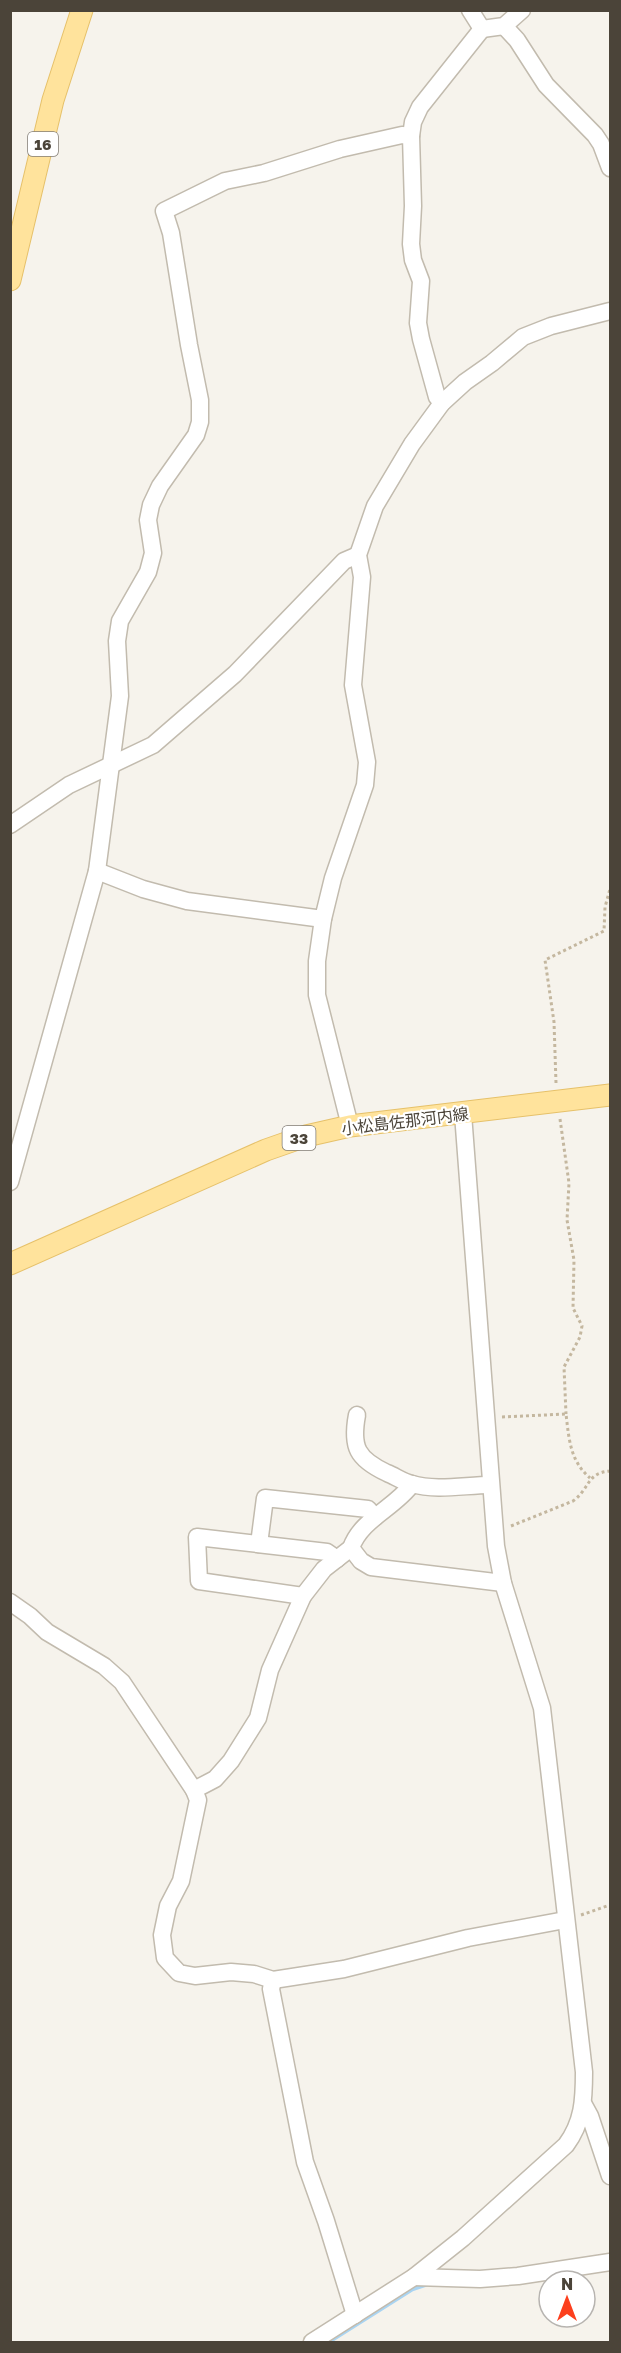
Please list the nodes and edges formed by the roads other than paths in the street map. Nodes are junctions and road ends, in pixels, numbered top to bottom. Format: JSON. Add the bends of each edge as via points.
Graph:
{"nodes":[{"id":1,"x":82,"y":10,"type":"edge"},
{"id":2,"x":470,"y":10,"type":"edge"},
{"id":3,"x":522,"y":10,"type":"edge"},
{"id":4,"x":504,"y":26,"type":"junction"},
{"id":5,"x":482,"y":28,"type":"junction"},
{"id":6,"x":411,"y":136,"type":"junction"},
{"id":7,"x":610,"y":168,"type":"edge"},
{"id":8,"x":10,"y":280,"type":"edge"},
{"id":9,"x":610,"y":311,"type":"edge"},
{"id":10,"x":442,"y":404,"type":"junction"},
{"id":11,"x":358,"y":555,"type":"junction"},
{"id":12,"x":112,"y":765,"type":"junction"},
{"id":13,"x":10,"y":825,"type":"edge"},
{"id":14,"x":97,"y":871,"type":"junction"},
{"id":15,"x":323,"y":918,"type":"junction"},
{"id":16,"x":610,"y":1095,"type":"edge"},
{"id":17,"x":463,"y":1114,"type":"junction"},
{"id":18,"x":350,"y":1126,"type":"junction"},
{"id":19,"x":10,"y":1182,"type":"edge"},
{"id":20,"x":10,"y":1264,"type":"edge"},
{"id":21,"x":357,"y":1415,"type":"dead end"},
{"id":22,"x":412,"y":1484,"type":"junction"},
{"id":23,"x":490,"y":1485,"type":"junction"},
{"id":24,"x":375,"y":1516,"type":"junction"},
{"id":25,"x":258,"y":1544,"type":"junction"},
{"id":26,"x":351,"y":1548,"type":"junction"},
{"id":27,"x":336,"y":1559,"type":"junction"},
{"id":28,"x":503,"y":1583,"type":"junction"},
{"id":29,"x":303,"y":1596,"type":"junction"},
{"id":30,"x":10,"y":1602,"type":"edge"},
{"id":31,"x":194,"y":1790,"type":"junction"},
{"id":32,"x":565,"y":1920,"type":"junction"},
{"id":33,"x":273,"y":1980,"type":"junction"},
{"id":34,"x":584,"y":2105,"type":"junction"},
{"id":35,"x":610,"y":2176,"type":"edge"},
{"id":36,"x":610,"y":2262,"type":"edge"},
{"id":37,"x":414,"y":2277,"type":"junction"},
{"id":38,"x":355,"y":2315,"type":"junction"},
{"id":39,"x":312,"y":2343,"type":"edge"}],
"edges":[{"from":1,"to":8,"type":"main road","number":"16","via":[[53,100]]},
{"from":2,"to":5,"type":"street"},
{"from":3,"to":4,"type":"street"},
{"from":4,"to":5,"type":"street"},
{"from":4,"to":7,"type":"street","via":[[546,85],[595,135]]},
{"from":5,"to":6,"type":"street","via":[[420,107]]},
{"from":6,"to":10,"type":"street","via":[[411,244],[421,281],[418,323]]},
{"from":6,"to":12,"type":"street","via":[[340,149],[225,181],[164,211],[201,400],[201,422],[151,505],[148,520],[153,553],[148,572],[120,621],[120,696]]},
{"from":9,"to":10,"type":"street","via":[[523,336]]},
{"from":10,"to":11,"type":"street","via":[[412,444],[375,506]]},
{"from":11,"to":12,"type":"street","via":[[344,561],[235,675],[186,717],[153,745]]},
{"from":11,"to":15,"type":"street","via":[[362,577],[353,685],[367,762],[365,786]]},
{"from":12,"to":13,"type":"street","via":[[69,785]]},
{"from":12,"to":14,"type":"street"},
{"from":14,"to":15,"type":"street","via":[[187,901]]},
{"from":14,"to":19,"type":"street"},
{"from":15,"to":18,"type":"street","via":[[317,962],[318,995]]},
{"from":16,"to":17,"type":"main road","name":"小松島佐那河内線","number":"33"},
{"from":17,"to":18,"type":"main road","name":"小松島佐那河内線","number":"33"},
{"from":17,"to":23,"type":"street"},
{"from":18,"to":20,"type":"main road","name":"小松島佐那河内線","number":"33","via":[[266,1150]]},
{"from":21,"to":22,"type":"street","via":[[355,1441],[363,1460]]},
{"from":22,"to":23,"type":"street"},
{"from":22,"to":24,"type":"street","via":[[404,1496]]},
{"from":23,"to":28,"type":"street"},
{"from":24,"to":25,"type":"street","via":[[368,1509],[265,1498]]},
{"from":24,"to":26,"type":"street"},
{"from":25,"to":27,"type":"street","via":[[327,1552]]},
{"from":25,"to":29,"type":"street","via":[[196,1537],[199,1581]]},
{"from":26,"to":27,"type":"street"},
{"from":26,"to":28,"type":"street","via":[[371,1568]]},
{"from":27,"to":29,"type":"street"},
{"from":28,"to":32,"type":"street","via":[[542,1708]]},
{"from":29,"to":31,"type":"street","via":[[270,1670],[258,1718],[231,1761],[215,1779]]},
{"from":30,"to":31,"type":"street","via":[[122,1682]]},
{"from":31,"to":33,"type":"street","via":[[198,1800],[181,1881],[168,1906],[162,1935],[165,1958],[179,1973],[195,1976],[231,1972]]},
{"from":32,"to":33,"type":"street","via":[[468,1938],[344,1969]]},
{"from":32,"to":34,"type":"street","via":[[584,2072]]},
{"from":33,"to":38,"type":"street","via":[[271,1989],[305,2162]]},
{"from":34,"to":35,"type":"street"},
{"from":34,"to":37,"type":"street","via":[[576,2131],[566,2145]]},
{"from":36,"to":37,"type":"street","via":[[480,2279]]},
{"from":37,"to":38,"type":"street"},
{"from":38,"to":39,"type":"street"}]}
